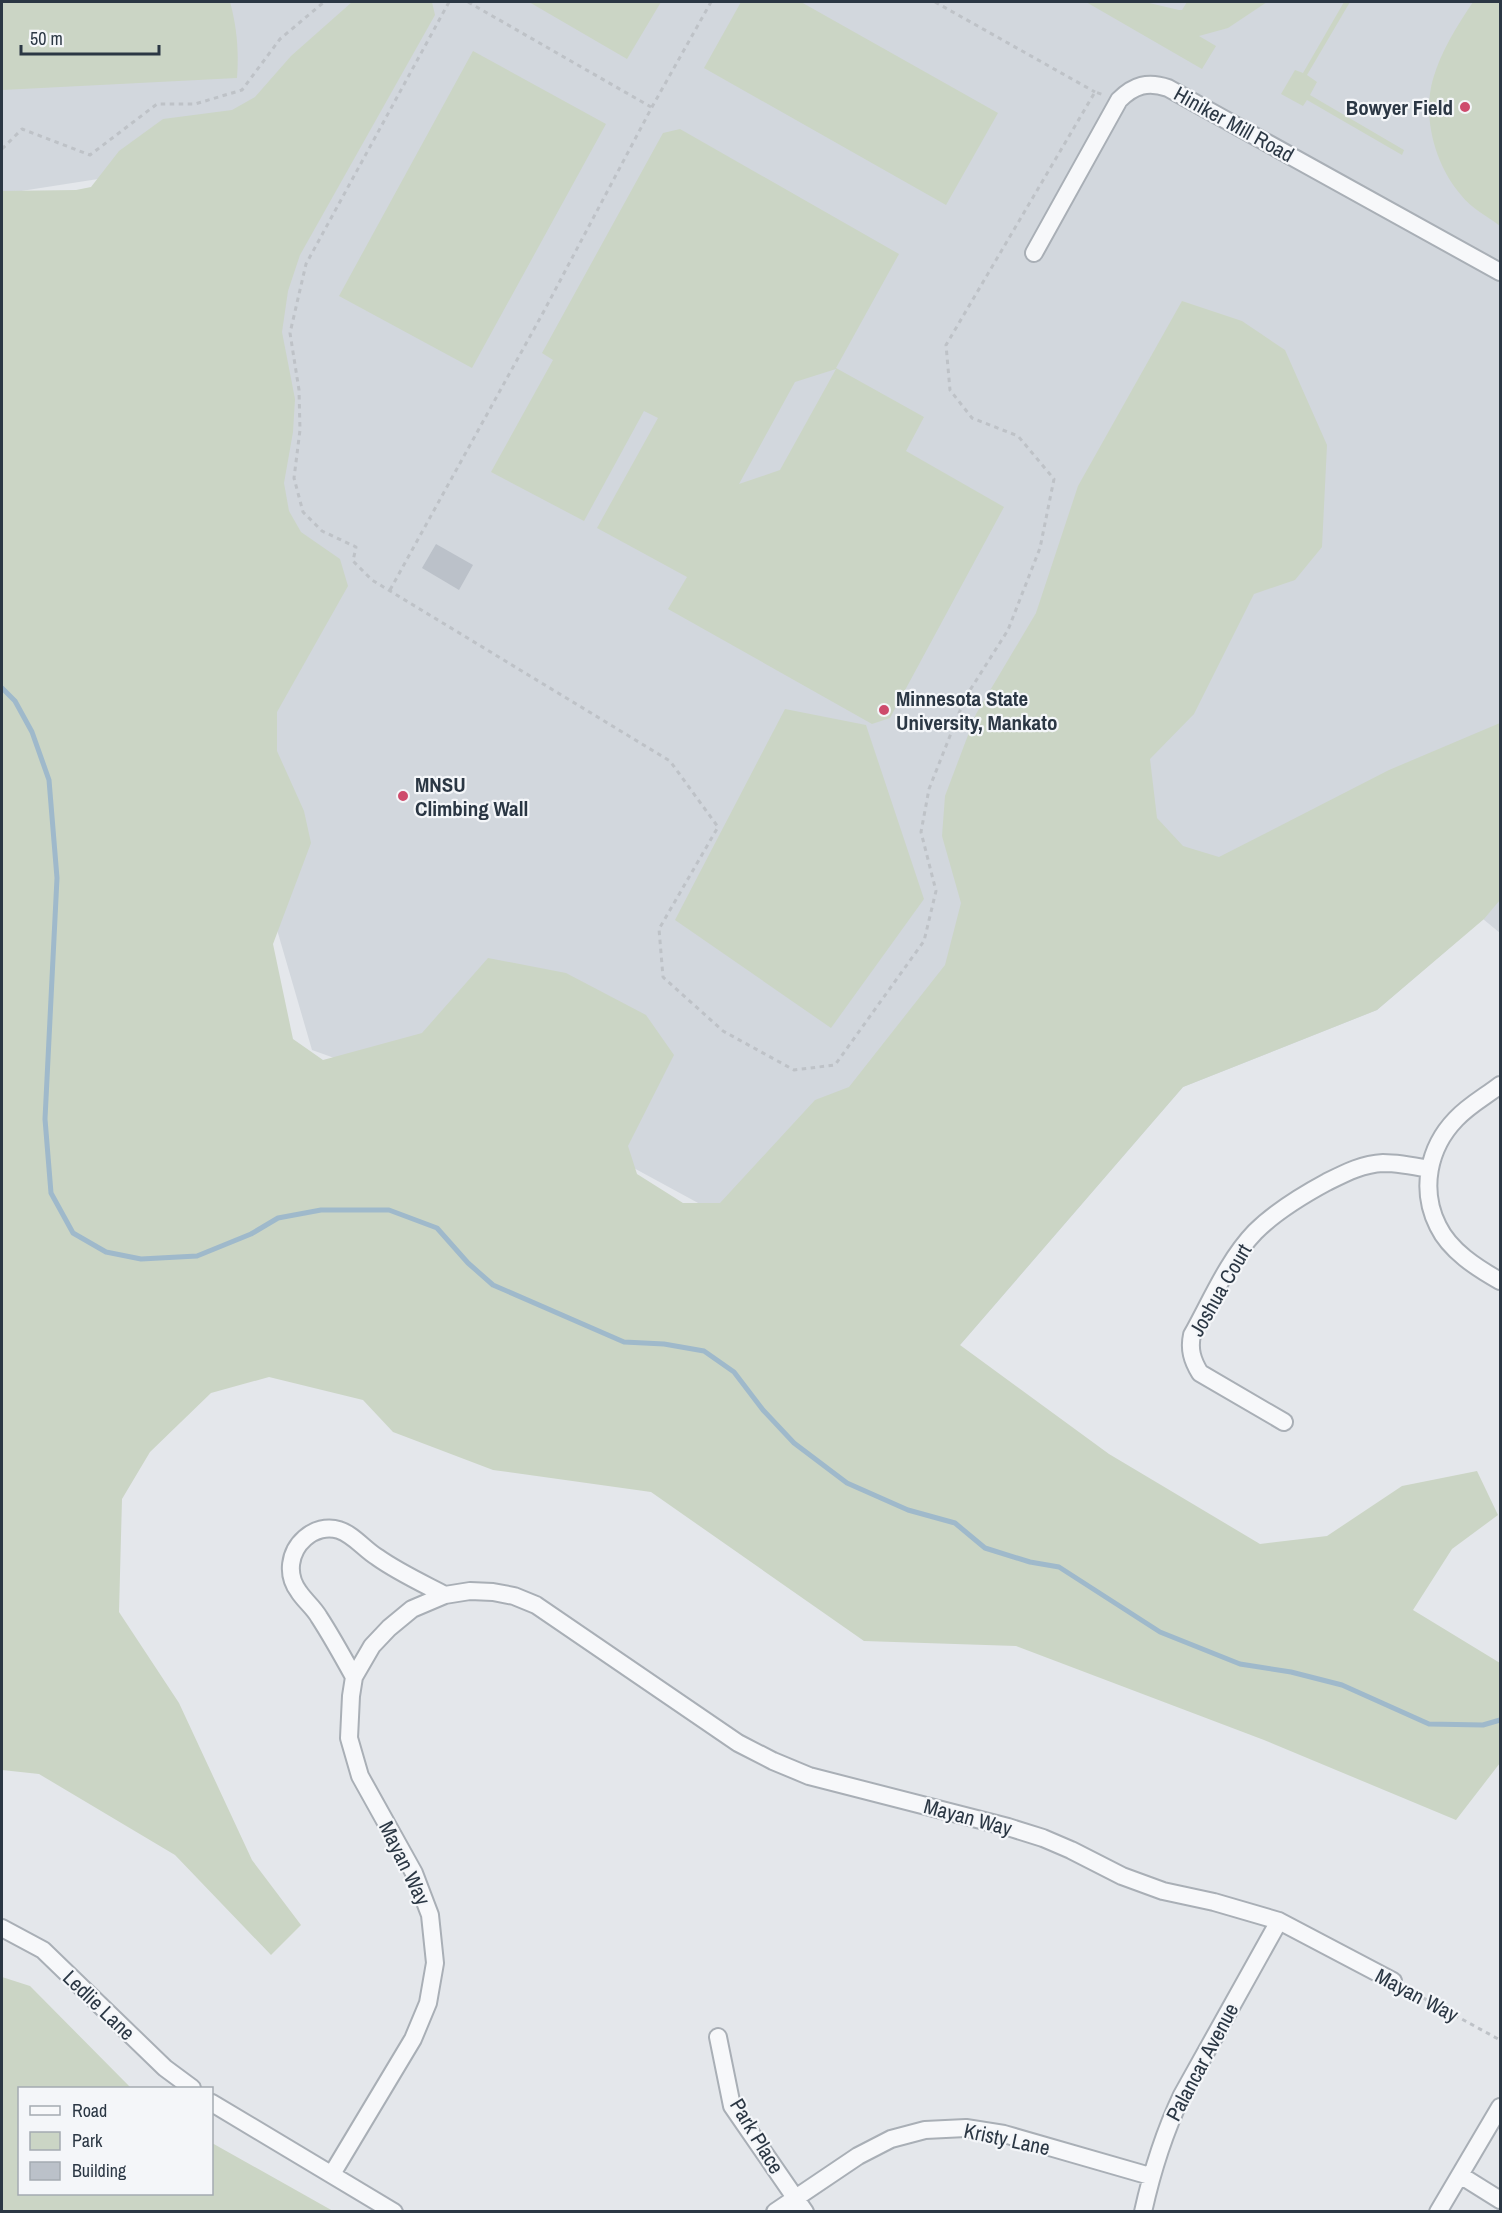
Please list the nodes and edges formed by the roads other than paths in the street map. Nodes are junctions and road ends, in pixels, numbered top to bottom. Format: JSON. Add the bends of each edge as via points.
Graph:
{"nodes":[{"id":1,"x":1034,"y":253,"type":"dead end"},
{"id":2,"x":1500,"y":272,"type":"edge"},
{"id":3,"x":1500,"y":1085,"type":"edge"},
{"id":4,"x":1429,"y":1169,"type":"junction"},
{"id":5,"x":1500,"y":1281,"type":"edge"},
{"id":6,"x":1284,"y":1422,"type":"dead end"},
{"id":7,"x":445,"y":1595,"type":"junction"},
{"id":8,"x":354,"y":1677,"type":"junction"},
{"id":9,"x":1279,"y":1921,"type":"junction"},
{"id":10,"x":2,"y":1928,"type":"edge"},
{"id":11,"x":1393,"y":1981,"type":"road end"},
{"id":12,"x":718,"y":2037,"type":"dead end"},
{"id":13,"x":191,"y":2087,"type":"edge"},
{"id":14,"x":213,"y":2104,"type":"edge"},
{"id":15,"x":1500,"y":2107,"type":"edge"},
{"id":16,"x":332,"y":2174,"type":"junction"},
{"id":17,"x":1460,"y":2175,"type":"junction"},
{"id":18,"x":1150,"y":2176,"type":"junction"},
{"id":19,"x":1500,"y":2200,"type":"edge"},
{"id":20,"x":800,"y":2205,"type":"edge"},
{"id":21,"x":394,"y":2211,"type":"edge"},
{"id":22,"x":775,"y":2211,"type":"edge"},
{"id":23,"x":1143,"y":2211,"type":"edge"},
{"id":24,"x":1438,"y":2211,"type":"edge"}],
"edges":[{"from":1,"to":2,"type":"street","name":"Hiniker Mill Road","via":[[1119,100],[1134,87],[1156,83]]},
{"from":3,"to":4,"type":"street","via":[[1455,1120],[1435,1150]]},
{"from":4,"to":5,"type":"street","via":[[1428,1185],[1438,1227],[1459,1252]]},
{"from":4,"to":6,"type":"street","name":"Joshua Court","via":[[1382,1163],[1344,1173],[1270,1218],[1234,1259],[1192,1335],[1194,1363],[1200,1373]]},
{"from":7,"to":8,"type":"street","name":"Mayan Way","via":[[412,1609],[389,1628],[372,1646]]},
{"from":7,"to":8,"type":"street","via":[[374,1556],[352,1536],[339,1530],[311,1533],[299,1544],[290,1567],[292,1578]]},
{"from":7,"to":9,"type":"street","name":"Mayan Way","via":[[493,1592],[536,1605],[738,1743],[809,1776],[1043,1838],[1163,1891]]},
{"from":8,"to":16,"type":"street","name":"Mayan Way","via":[[349,1738],[360,1776],[414,1873],[430,1915],[435,1963],[428,2003],[413,2039]]},
{"from":9,"to":11,"type":"street","name":"Mayan Way"},
{"from":9,"to":18,"type":"street","name":"Palancar Avenue","via":[[1182,2095]]},
{"from":10,"to":13,"type":"street","name":"Ledlie Lane","via":[[43,1950],[165,2068]]},
{"from":12,"to":20,"type":"street","name":"Park Place","via":[[732,2106]]},
{"from":14,"to":16,"type":"street"},
{"from":15,"to":17,"type":"street"},
{"from":16,"to":21,"type":"street"},
{"from":17,"to":19,"type":"street"},
{"from":17,"to":24,"type":"street"},
{"from":18,"to":20,"type":"street","name":"Kristy Lane","via":[[1004,2134],[966,2128],[925,2130],[891,2139],[858,2156]]},
{"from":18,"to":23,"type":"street","name":"Palancar Avenue"},
{"from":20,"to":22,"type":"street","name":"Kristy Lane"}]}
